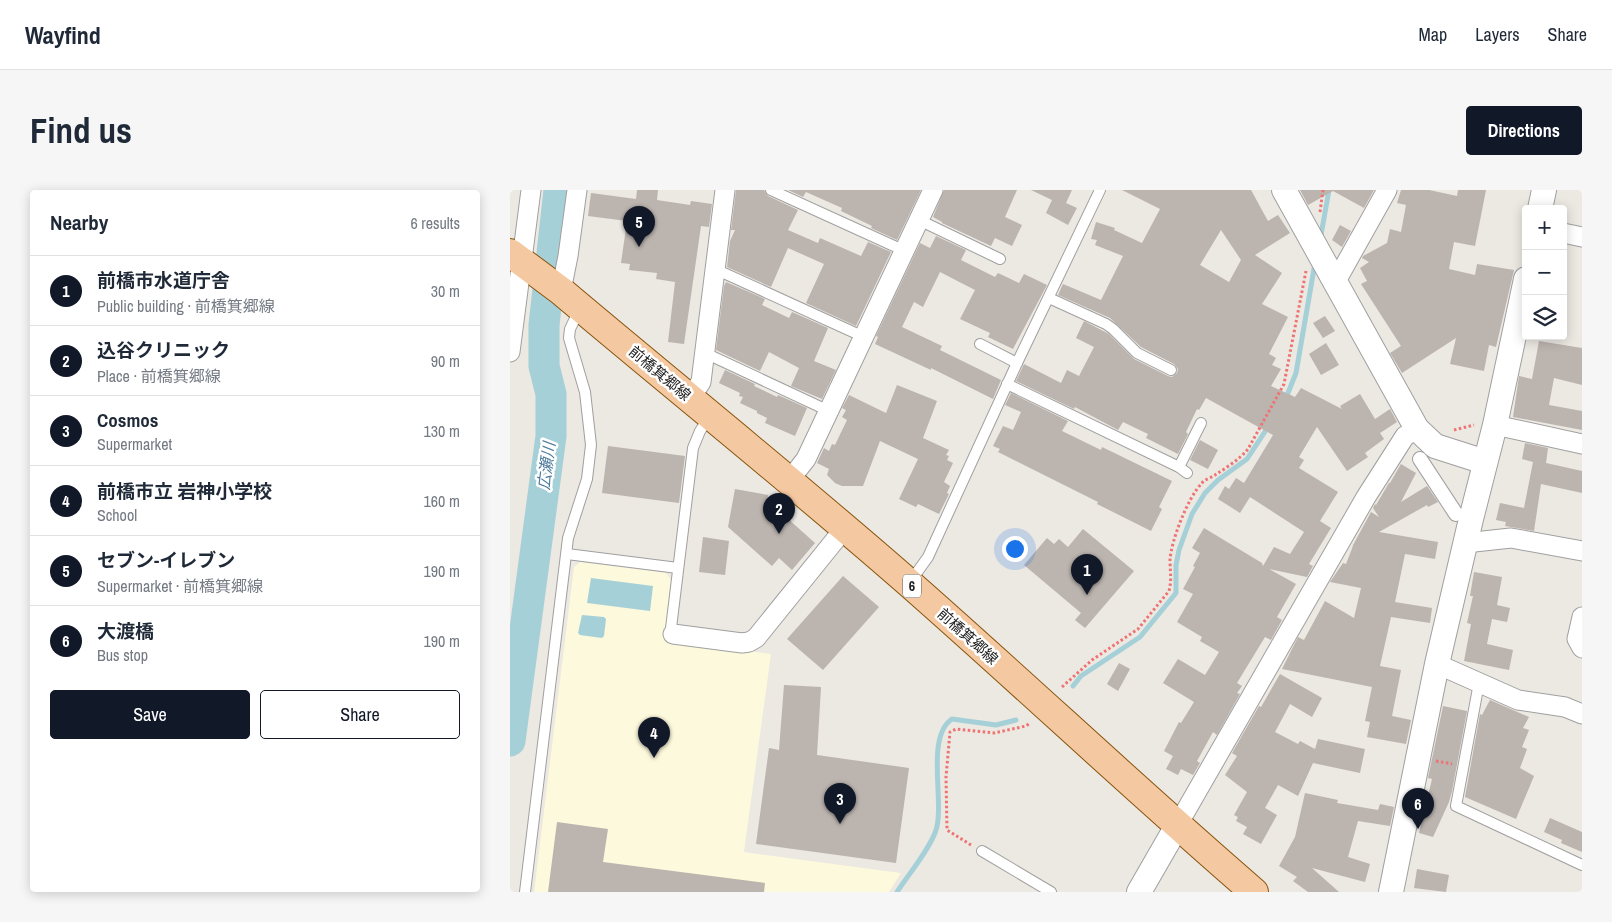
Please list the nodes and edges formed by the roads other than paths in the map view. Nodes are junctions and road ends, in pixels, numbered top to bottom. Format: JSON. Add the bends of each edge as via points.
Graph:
{"nodes":[{"id":1,"x":531,"y":190,"type":"edge"},
{"id":2,"x":576,"y":190,"type":"edge"},
{"id":3,"x":725,"y":190,"type":"edge"},
{"id":4,"x":771,"y":190,"type":"edge"},
{"id":5,"x":933,"y":190,"type":"edge"},
{"id":6,"x":1100,"y":190,"type":"edge"},
{"id":7,"x":1284,"y":190,"type":"edge"},
{"id":8,"x":1387,"y":190,"type":"edge"},
{"id":9,"x":1544,"y":190,"type":"edge"},
{"id":10,"x":1541,"y":205,"type":"edge"},
{"id":11,"x":919,"y":220,"type":"junction"},
{"id":12,"x":1567,"y":233,"type":"edge"},
{"id":13,"x":1582,"y":237,"type":"edge"},
{"id":14,"x":904,"y":251,"type":"junction"},
{"id":15,"x":1000,"y":259,"type":"dead end"},
{"id":16,"x":520,"y":261,"type":"edge"},
{"id":17,"x":715,"y":269,"type":"junction"},
{"id":18,"x":1333,"y":280,"type":"junction"},
{"id":19,"x":1523,"y":295,"type":"edge"},
{"id":20,"x":1049,"y":298,"type":"junction"},
{"id":21,"x":570,"y":299,"type":"junction"},
{"id":22,"x":511,"y":330,"type":"edge"},
{"id":23,"x":864,"y":337,"type":"junction"},
{"id":24,"x":980,"y":344,"type":"dead end"},
{"id":25,"x":510,"y":352,"type":"edge"},
{"id":26,"x":706,"y":353,"type":"junction"},
{"id":27,"x":1017,"y":363,"type":"junction"},
{"id":28,"x":1171,"y":370,"type":"dead end"},
{"id":29,"x":1007,"y":384,"type":"junction"},
{"id":30,"x":690,"y":398,"type":"junction"},
{"id":31,"x":829,"y":411,"type":"junction"},
{"id":32,"x":711,"y":416,"type":"junction"},
{"id":33,"x":1200,"y":423,"type":"dead end"},
{"id":34,"x":1495,"y":424,"type":"junction"},
{"id":35,"x":1417,"y":429,"type":"junction"},
{"id":36,"x":1582,"y":444,"type":"edge"},
{"id":37,"x":1420,"y":459,"type":"dead end"},
{"id":38,"x":1485,"y":462,"type":"junction"},
{"id":39,"x":788,"y":482,"type":"junction"},
{"id":40,"x":1456,"y":514,"type":"dead end"},
{"id":41,"x":844,"y":529,"type":"junction"},
{"id":42,"x":1466,"y":543,"type":"junction"},
{"id":43,"x":1582,"y":551,"type":"edge"},
{"id":44,"x":567,"y":554,"type":"junction"},
{"id":45,"x":678,"y":568,"type":"junction"},
{"id":46,"x":909,"y":583,"type":"junction"},
{"id":47,"x":1582,"y":617,"type":"edge"},
{"id":48,"x":673,"y":634,"type":"joint"},
{"id":49,"x":1582,"y":648,"type":"edge"},
{"id":50,"x":1438,"y":664,"type":"junction"},
{"id":51,"x":1479,"y":683,"type":"junction"},
{"id":52,"x":1582,"y":714,"type":"edge"},
{"id":53,"x":1177,"y":826,"type":"junction"},
{"id":54,"x":982,"y":851,"type":"road end"},
{"id":55,"x":1582,"y":865,"type":"edge"},
{"id":56,"x":525,"y":892,"type":"edge"},
{"id":57,"x":1051,"y":892,"type":"edge"},
{"id":58,"x":1139,"y":892,"type":"edge"},
{"id":59,"x":1254,"y":892,"type":"edge"},
{"id":60,"x":1391,"y":892,"type":"edge"}],
"edges":[{"from":1,"to":16,"type":"street"},
{"from":2,"to":21,"type":"street","via":[[568,256]]},
{"from":3,"to":17,"type":"street"},
{"from":4,"to":14,"type":"lane"},
{"from":5,"to":11,"type":"street"},
{"from":6,"to":20,"type":"lane"},
{"from":7,"to":18,"type":"street"},
{"from":8,"to":18,"type":"street","via":[[1340,274]]},
{"from":9,"to":10,"type":"street"},
{"from":11,"to":14,"type":"street"},
{"from":11,"to":15,"type":"lane"},
{"from":12,"to":13,"type":"street"},
{"from":14,"to":23,"type":"street"},
{"from":16,"to":21,"type":"main road","number":"6"},
{"from":16,"to":22,"type":"street"},
{"from":17,"to":23,"type":"lane"},
{"from":17,"to":26,"type":"street"},
{"from":18,"to":35,"type":"street"},
{"from":19,"to":34,"type":"street"},
{"from":20,"to":27,"type":"lane"},
{"from":20,"to":28,"type":"lane","via":[[1113,328],[1137,353]]},
{"from":21,"to":30,"type":"main road","name":"前橋箕郷線","number":"6"},
{"from":21,"to":44,"type":"lane","via":[[569,338],[585,392],[591,457],[582,498],[569,531]]},
{"from":22,"to":25,"type":"street"},
{"from":23,"to":31,"type":"street"},
{"from":24,"to":27,"type":"lane"},
{"from":26,"to":30,"type":"street","via":[[701,382]]},
{"from":26,"to":31,"type":"lane"},
{"from":27,"to":29,"type":"lane"},
{"from":29,"to":33,"type":"lane","via":[[1183,470]]},
{"from":29,"to":46,"type":"lane","via":[[928,557]]},
{"from":30,"to":32,"type":"main road","name":"前橋箕郷線","number":"6"},
{"from":31,"to":39,"type":"street","via":[[806,459]]},
{"from":32,"to":39,"type":"main road","name":"前橋箕郷線","number":"6"},
{"from":32,"to":45,"type":"lane","via":[[692,448]]},
{"from":34,"to":36,"type":"street"},
{"from":34,"to":38,"type":"street"},
{"from":35,"to":38,"type":"street","via":[[1434,446]]},
{"from":35,"to":53,"type":"street","via":[[1405,436],[1366,497]]},
{"from":37,"to":40,"type":"street"},
{"from":38,"to":42,"type":"street"},
{"from":39,"to":41,"type":"main road","name":"前橋箕郷線","number":"6"},
{"from":41,"to":46,"type":"main road","name":"前橋箕郷線","number":"6"},
{"from":41,"to":48,"type":"street","via":[[756,638],[742,643]]},
{"from":42,"to":43,"type":"street","via":[[1511,538]]},
{"from":42,"to":50,"type":"street"},
{"from":44,"to":45,"type":"lane"},
{"from":44,"to":56,"type":"lane"},
{"from":45,"to":48,"type":"lane"},
{"from":46,"to":53,"type":"main road","name":"前橋箕郷線","number":"6"},
{"from":47,"to":49,"type":"street","via":[[1577,639]]},
{"from":50,"to":51,"type":"street"},
{"from":50,"to":60,"type":"street"},
{"from":51,"to":52,"type":"street","via":[[1518,700],[1565,707]]},
{"from":51,"to":55,"type":"lane","via":[[1456,806]]},
{"from":53,"to":58,"type":"street"},
{"from":53,"to":59,"type":"main road","name":"前橋箕郷線","number":"6"},
{"from":54,"to":57,"type":"lane"}]}
